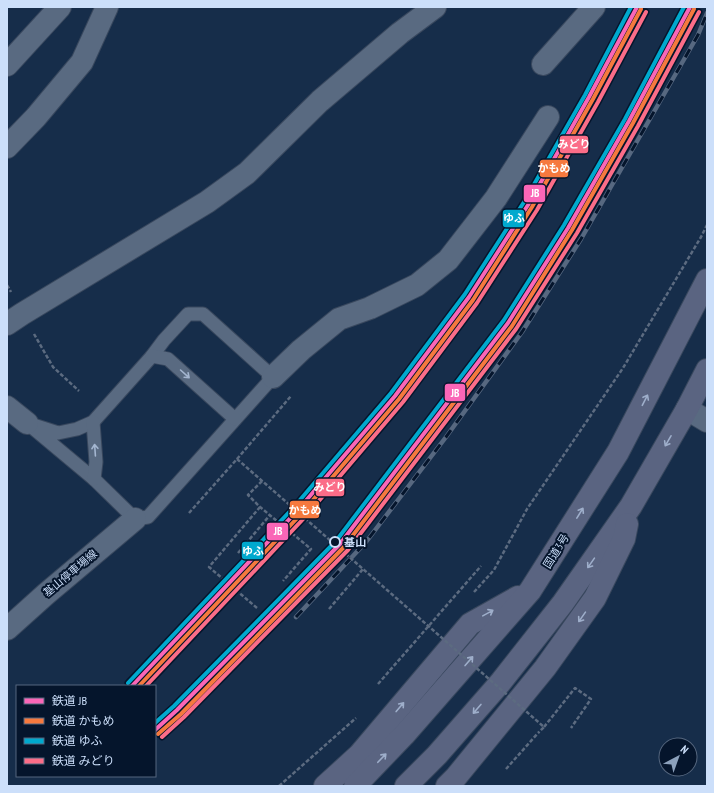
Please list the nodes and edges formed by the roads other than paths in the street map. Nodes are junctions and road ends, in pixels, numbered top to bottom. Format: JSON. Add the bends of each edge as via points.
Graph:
{"nodes":[{"id":1,"x":60,"y":7,"type":"edge"},
{"id":2,"x":107,"y":7,"type":"edge"},
{"id":3,"x":435,"y":7,"type":"edge"},
{"id":4,"x":594,"y":7,"type":"edge"},
{"id":5,"x":542,"y":64,"type":"dead end"},
{"id":6,"x":7,"y":65,"type":"edge"},
{"id":7,"x":548,"y":117,"type":"dead end"},
{"id":8,"x":7,"y":147,"type":"edge"},
{"id":9,"x":707,"y":280,"type":"edge"},
{"id":10,"x":15,"y":319,"type":"edge"},
{"id":11,"x":152,"y":356,"type":"junction"},
{"id":12,"x":707,"y":370,"type":"edge"},
{"id":13,"x":273,"y":377,"type":"junction"},
{"id":14,"x":7,"y":407,"type":"edge"},
{"id":15,"x":687,"y":409,"type":"junction"},
{"id":16,"x":235,"y":419,"type":"junction"},
{"id":17,"x":707,"y":421,"type":"edge"},
{"id":18,"x":93,"y":422,"type":"junction"},
{"id":19,"x":27,"y":423,"type":"junction"},
{"id":20,"x":94,"y":479,"type":"junction"},
{"id":21,"x":631,"y":506,"type":"junction"},
{"id":22,"x":135,"y":518,"type":"junction"},
{"id":23,"x":530,"y":591,"type":"junction"},
{"id":24,"x":7,"y":629,"type":"edge"},
{"id":25,"x":456,"y":783,"type":"edge"},
{"id":26,"x":325,"y":786,"type":"edge"},
{"id":27,"x":355,"y":786,"type":"edge"},
{"id":28,"x":406,"y":786,"type":"edge"}],
"edges":[{"from":1,"to":6,"type":"street"},
{"from":2,"to":8,"type":"street","via":[[82,62]]},
{"from":3,"to":10,"type":"street","via":[[400,33],[320,101],[247,173],[206,202]]},
{"from":4,"to":5,"type":"street"},
{"from":7,"to":13,"type":"street","via":[[496,198],[448,260],[418,285],[340,319],[301,350]]},
{"from":23,"to":9,"type":"highway","name":"国道3号","one_way":true,"via":[[618,452]]},
{"from":11,"to":13,"type":"lane","via":[[188,314],[202,314]]},
{"from":11,"to":16,"type":"lane","one_way":true,"via":[[168,359]]},
{"from":11,"to":18,"type":"lane"},
{"from":12,"to":15,"type":"highway"},
{"from":13,"to":16,"type":"lane"},
{"from":14,"to":19,"type":"street"},
{"from":15,"to":17,"type":"street"},
{"from":15,"to":21,"type":"highway","one_way":true},
{"from":16,"to":22,"type":"lane","via":[[148,517]]},
{"from":18,"to":19,"type":"lane","via":[[58,433]]},
{"from":20,"to":18,"type":"lane","one_way":true,"via":[[96,462]]},
{"from":19,"to":20,"type":"lane"},
{"from":20,"to":22,"type":"lane"},
{"from":21,"to":25,"type":"highway","one_way":true,"via":[[624,539],[595,598],[545,668]]},
{"from":21,"to":28,"type":"highway","one_way":true,"via":[[563,603],[500,683],[437,755]]},
{"from":22,"to":24,"type":"street","name":"基山停車場線"},
{"from":26,"to":23,"type":"highway","one_way":true,"via":[[359,755],[470,624]]},
{"from":27,"to":23,"type":"highway","name":"国道3号","one_way":true,"via":[[404,735]]}]}
